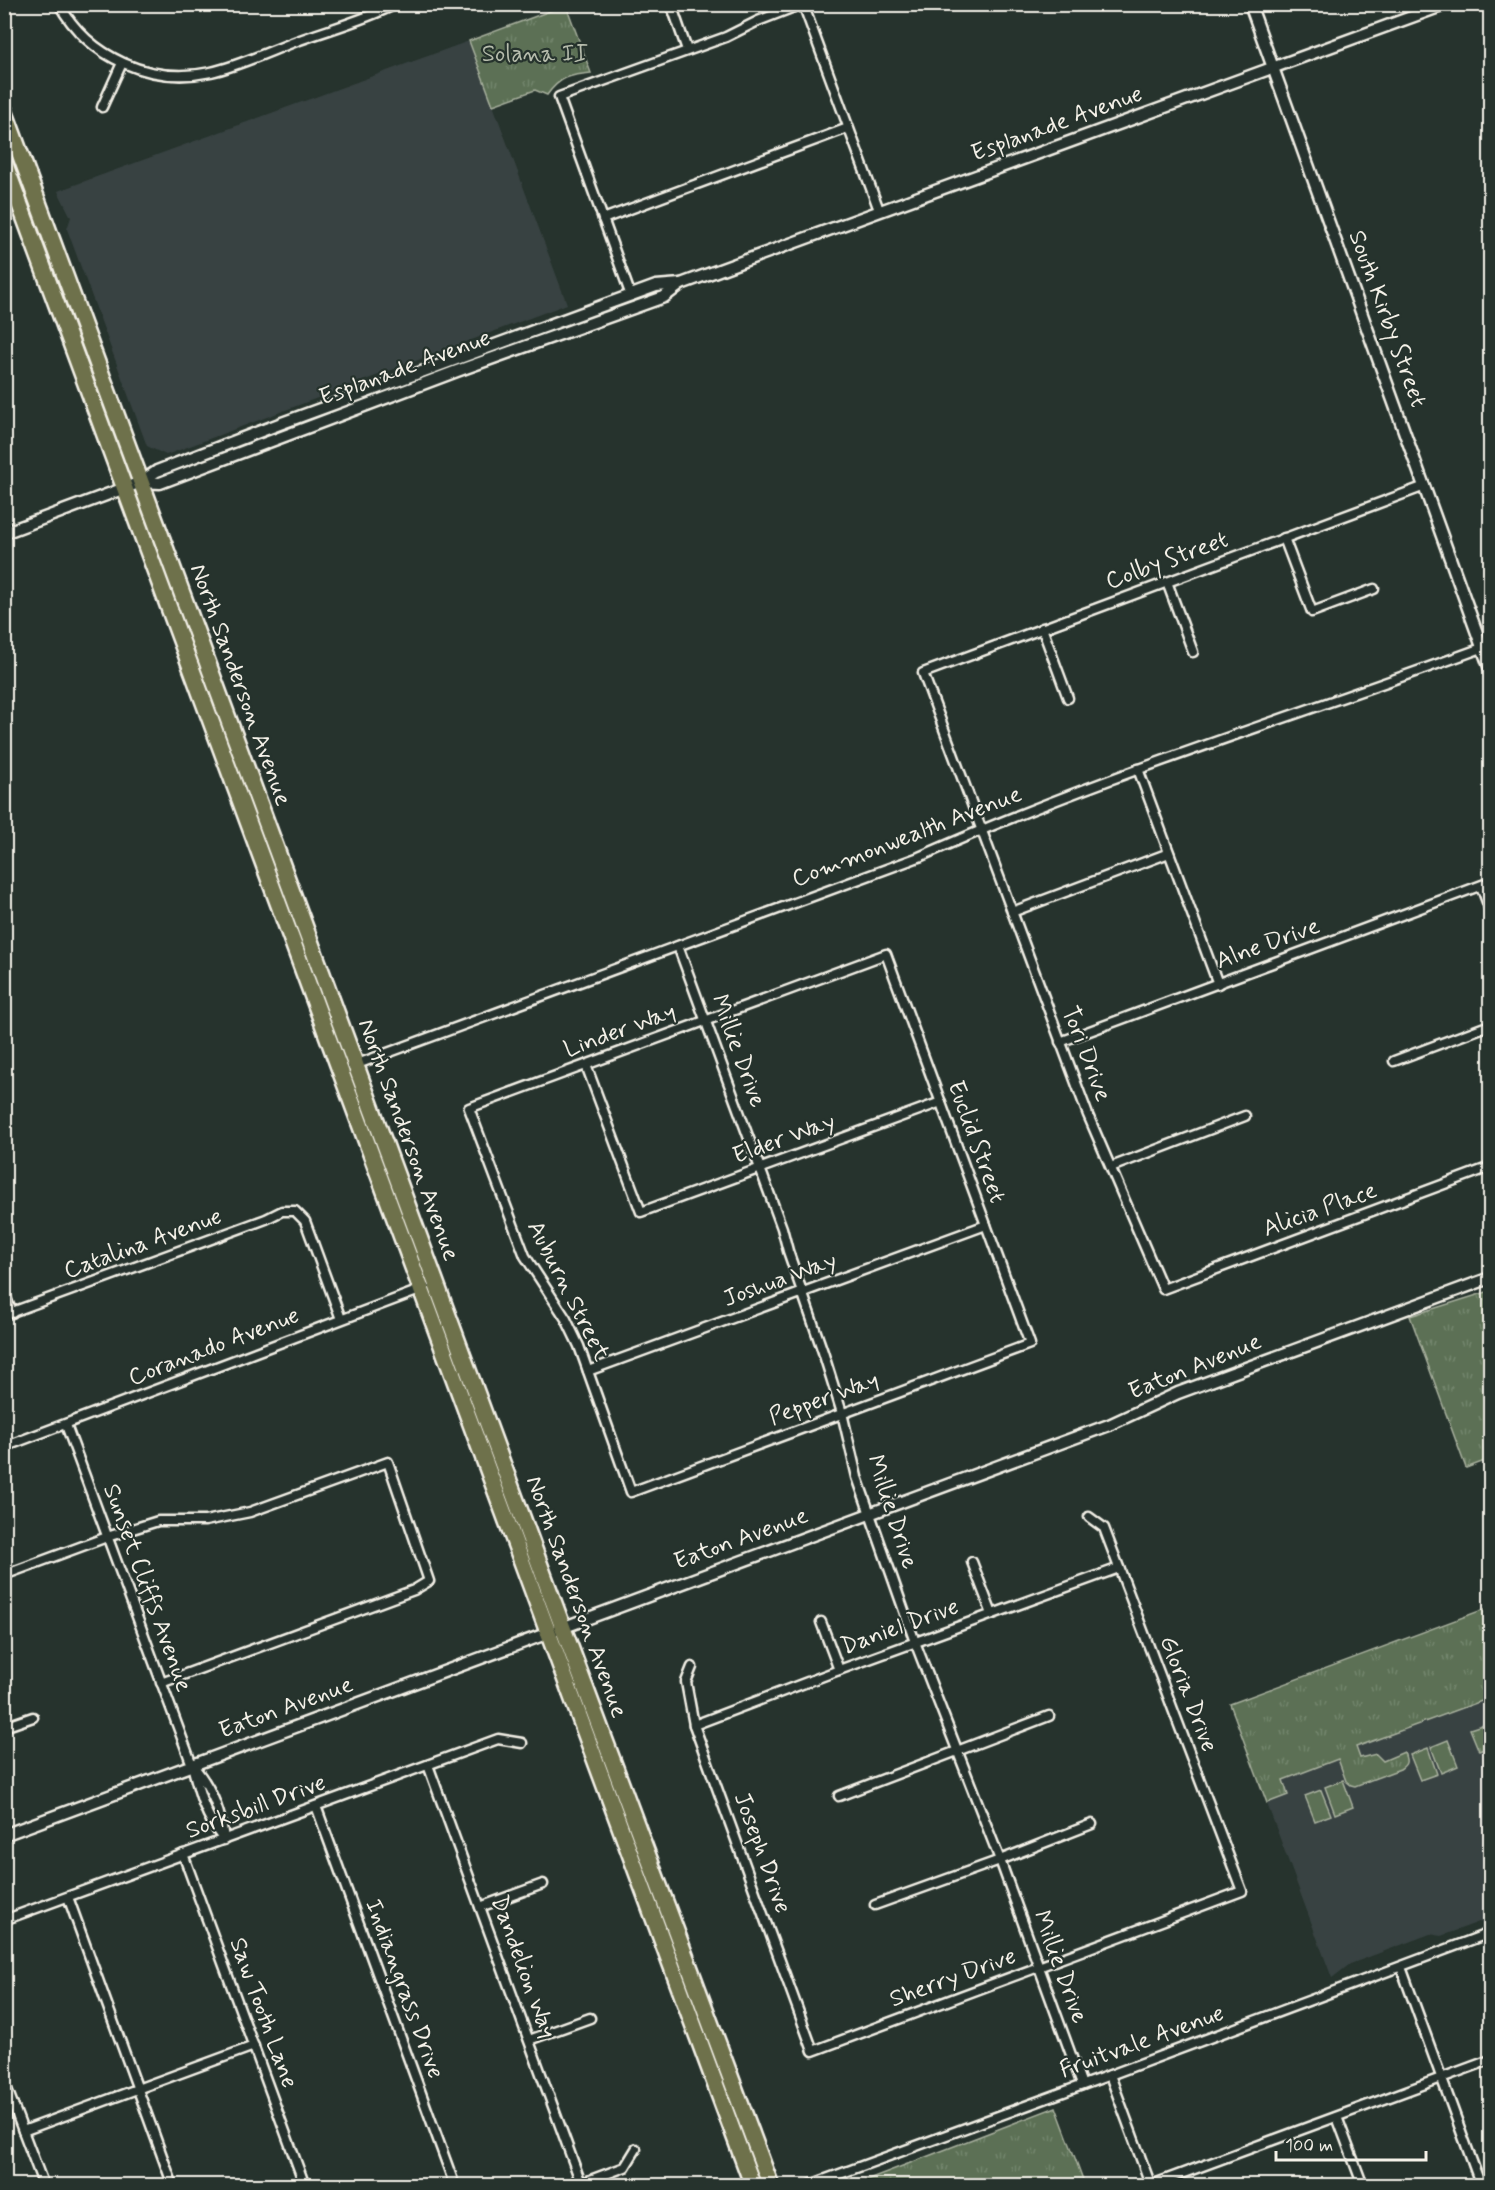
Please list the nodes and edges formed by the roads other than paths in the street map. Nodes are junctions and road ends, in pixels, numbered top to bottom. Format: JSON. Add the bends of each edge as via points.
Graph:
{"nodes":[{"id":1,"x":59,"y":4,"type":"edge"},
{"id":2,"x":396,"y":4,"type":"edge"},
{"id":3,"x":671,"y":4,"type":"edge"},
{"id":4,"x":802,"y":4,"type":"edge"},
{"id":5,"x":1250,"y":4,"type":"edge"},
{"id":6,"x":1447,"y":4,"type":"edge"},
{"id":7,"x":687,"y":50,"type":"junction"},
{"id":8,"x":122,"y":63,"type":"junction"},
{"id":9,"x":1274,"y":69,"type":"junction"},
{"id":10,"x":102,"y":107,"type":"dead end"},
{"id":11,"x":4,"y":110,"type":"edge"},
{"id":12,"x":848,"y":128,"type":"junction"},
{"id":13,"x":4,"y":162,"type":"edge"},
{"id":14,"x":879,"y":210,"type":"junction"},
{"id":15,"x":603,"y":219,"type":"junction"},
{"id":16,"x":681,"y":284,"type":"junction"},
{"id":17,"x":631,"y":296,"type":"junction"},
{"id":18,"x":141,"y":482,"type":"junction"},
{"id":19,"x":1425,"y":486,"type":"junction"},
{"id":20,"x":125,"y":488,"type":"junction"},
{"id":21,"x":4,"y":533,"type":"edge"},
{"id":22,"x":1284,"y":538,"type":"junction"},
{"id":23,"x":1167,"y":582,"type":"junction"},
{"id":24,"x":1374,"y":589,"type":"dead end"},
{"id":25,"x":1042,"y":628,"type":"junction"},
{"id":26,"x":1486,"y":646,"type":"edge"},
{"id":27,"x":1192,"y":651,"type":"dead end"},
{"id":28,"x":1491,"y":669,"type":"edge"},
{"id":29,"x":923,"y":673,"type":"joint"},
{"id":30,"x":1068,"y":698,"type":"dead end"},
{"id":31,"x":1138,"y":769,"type":"junction"},
{"id":32,"x":981,"y":829,"type":"junction"},
{"id":33,"x":1169,"y":854,"type":"junction"},
{"id":34,"x":1491,"y":882,"type":"edge"},
{"id":35,"x":1481,"y":886,"type":"junction"},
{"id":36,"x":1491,"y":910,"type":"edge"},
{"id":37,"x":1012,"y":912,"type":"junction"},
{"id":38,"x":678,"y":946,"type":"junction"},
{"id":39,"x":886,"y":954,"type":"joint"},
{"id":40,"x":1218,"y":984,"type":"junction"},
{"id":41,"x":706,"y":1020,"type":"junction"},
{"id":42,"x":1491,"y":1025,"type":"edge"},
{"id":43,"x":1060,"y":1042,"type":"junction"},
{"id":44,"x":1394,"y":1061,"type":"dead end"},
{"id":45,"x":356,"y":1064,"type":"junction"},
{"id":46,"x":586,"y":1065,"type":"junction"},
{"id":47,"x":340,"y":1070,"type":"junction"},
{"id":48,"x":941,"y":1102,"type":"junction"},
{"id":49,"x":469,"y":1108,"type":"joint"},
{"id":50,"x":1245,"y":1116,"type":"dead end"},
{"id":51,"x":1110,"y":1167,"type":"junction"},
{"id":52,"x":1491,"y":1167,"type":"edge"},
{"id":53,"x":761,"y":1168,"type":"junction"},
{"id":54,"x":986,"y":1225,"type":"junction"},
{"id":55,"x":1491,"y":1278,"type":"edge"},
{"id":56,"x":437,"y":1284,"type":"junction"},
{"id":57,"x":422,"y":1289,"type":"junction"},
{"id":58,"x":1163,"y":1289,"type":"joint"},
{"id":59,"x":803,"y":1292,"type":"junction"},
{"id":60,"x":4,"y":1293,"type":"edge"},
{"id":61,"x":8,"y":1314,"type":"edge"},
{"id":62,"x":341,"y":1319,"type":"junction"},
{"id":63,"x":1030,"y":1344,"type":"joint"},
{"id":64,"x":588,"y":1371,"type":"junction"},
{"id":65,"x":843,"y":1413,"type":"junction"},
{"id":66,"x":66,"y":1425,"type":"junction"},
{"id":67,"x":4,"y":1447,"type":"edge"},
{"id":68,"x":631,"y":1492,"type":"joint"},
{"id":69,"x":870,"y":1514,"type":"junction"},
{"id":70,"x":1089,"y":1517,"type":"dead end"},
{"id":71,"x":107,"y":1537,"type":"junction"},
{"id":72,"x":972,"y":1562,"type":"dead end"},
{"id":73,"x":1119,"y":1568,"type":"junction"},
{"id":74,"x":4,"y":1575,"type":"edge"},
{"id":75,"x":992,"y":1614,"type":"junction"},
{"id":76,"x":821,"y":1622,"type":"dead end"},
{"id":77,"x":556,"y":1631,"type":"junction"},
{"id":78,"x":915,"y":1642,"type":"junction"},
{"id":79,"x":692,"y":1667,"type":"dead end"},
{"id":80,"x":839,"y":1670,"type":"junction"},
{"id":81,"x":161,"y":1683,"type":"junction"},
{"id":82,"x":1049,"y":1716,"type":"dead end"},
{"id":83,"x":33,"y":1717,"type":"dead end"},
{"id":84,"x":694,"y":1725,"type":"junction"},
{"id":85,"x":4,"y":1727,"type":"edge"},
{"id":86,"x":522,"y":1743,"type":"dead end"},
{"id":87,"x":958,"y":1751,"type":"junction"},
{"id":88,"x":192,"y":1765,"type":"junction"},
{"id":89,"x":428,"y":1765,"type":"junction"},
{"id":90,"x":839,"y":1796,"type":"dead end"},
{"id":91,"x":316,"y":1806,"type":"junction"},
{"id":92,"x":1092,"y":1824,"type":"dead end"},
{"id":93,"x":4,"y":1835,"type":"edge"},
{"id":94,"x":224,"y":1840,"type":"junction"},
{"id":95,"x":183,"y":1854,"type":"junction"},
{"id":96,"x":1000,"y":1860,"type":"junction"},
{"id":97,"x":543,"y":1884,"type":"dead end"},
{"id":98,"x":1242,"y":1891,"type":"joint"},
{"id":99,"x":68,"y":1897,"type":"junction"},
{"id":100,"x":875,"y":1905,"type":"dead end"},
{"id":101,"x":480,"y":1907,"type":"junction"},
{"id":102,"x":4,"y":1920,"type":"edge"},
{"id":103,"x":1491,"y":1933,"type":"edge"},
{"id":104,"x":1040,"y":1967,"type":"junction"},
{"id":105,"x":1401,"y":1967,"type":"junction"},
{"id":106,"x":590,"y":2018,"type":"dead end"},
{"id":107,"x":529,"y":2040,"type":"junction"},
{"id":108,"x":254,"y":2046,"type":"junction"},
{"id":109,"x":813,"y":2051,"type":"joint"},
{"id":110,"x":1491,"y":2060,"type":"edge"},
{"id":111,"x":1110,"y":2075,"type":"junction"},
{"id":112,"x":1441,"y":2078,"type":"junction"},
{"id":113,"x":4,"y":2081,"type":"edge"},
{"id":114,"x":1082,"y":2085,"type":"junction"},
{"id":115,"x":138,"y":2089,"type":"junction"},
{"id":116,"x":1337,"y":2117,"type":"junction"},
{"id":117,"x":23,"y":2131,"type":"junction"},
{"id":118,"x":636,"y":2148,"type":"dead end"},
{"id":119,"x":578,"y":2184,"type":"edge"},
{"id":120,"x":1151,"y":2185,"type":"edge"},
{"id":121,"x":44,"y":2186,"type":"edge"},
{"id":122,"x":173,"y":2186,"type":"edge"},
{"id":123,"x":305,"y":2186,"type":"edge"},
{"id":124,"x":455,"y":2186,"type":"edge"},
{"id":125,"x":753,"y":2186,"type":"edge"},
{"id":126,"x":771,"y":2186,"type":"edge"},
{"id":127,"x":807,"y":2186,"type":"edge"},
{"id":128,"x":1363,"y":2186,"type":"edge"},
{"id":129,"x":1481,"y":2186,"type":"edge"}],
"edges":[{"from":1,"to":8,"type":"street","via":[[91,44]]},
{"from":2,"to":8,"type":"street","via":[[213,72],[158,74]]},
{"from":3,"to":7,"type":"street"},
{"from":4,"to":7,"type":"street"},
{"from":4,"to":12,"type":"street"},
{"from":5,"to":9,"type":"street","name":"South Kirby Street"},
{"from":6,"to":9,"type":"street","name":"Esplanade Avenue"},
{"from":7,"to":15,"type":"street","via":[[559,97]]},
{"from":8,"to":10,"type":"street"},
{"from":9,"to":14,"type":"street","name":"Esplanade Avenue"},
{"from":9,"to":19,"type":"street","name":"South Kirby Street"},
{"from":11,"to":18,"type":"highway","name":"North Sanderson Avenue"},
{"from":12,"to":14,"type":"street"},
{"from":12,"to":15,"type":"street"},
{"from":13,"to":20,"type":"highway","name":"North Sanderson Avenue"},
{"from":14,"to":16,"type":"street","name":"Esplanade Avenue"},
{"from":15,"to":17,"type":"street"},
{"from":16,"to":17,"type":"street","name":"Esplanade Avenue","via":[[656,286]]},
{"from":16,"to":18,"type":"street","name":"Esplanade Avenue","via":[[664,297],[160,483]]},
{"from":17,"to":18,"type":"street","name":"Esplanade Avenue","via":[[282,423],[157,471]]},
{"from":18,"to":20,"type":"street","name":"Esplanade Avenue"},
{"from":18,"to":45,"type":"highway","name":"North Sanderson Avenue"},
{"from":19,"to":22,"type":"street","name":"Colby Street"},
{"from":19,"to":26,"type":"street","name":"South Kirby Street"},
{"from":20,"to":21,"type":"street","name":"Esplanade Avenue"},
{"from":20,"to":47,"type":"highway","name":"North Sanderson Avenue"},
{"from":22,"to":23,"type":"street","name":"Colby Street"},
{"from":22,"to":24,"type":"street","via":[[1312,612]]},
{"from":23,"to":25,"type":"street","name":"Colby Street"},
{"from":23,"to":27,"type":"street"},
{"from":25,"to":29,"type":"street","name":"Colby Street"},
{"from":25,"to":30,"type":"street"},
{"from":26,"to":28,"type":"street","name":"South Kirby Street"},
{"from":26,"to":31,"type":"street","name":"Commonwealth Avenue"},
{"from":29,"to":32,"type":"street","name":"Tori Drive"},
{"from":31,"to":32,"type":"street","name":"Commonwealth Avenue"},
{"from":31,"to":33,"type":"street"},
{"from":32,"to":37,"type":"street","name":"Tori Drive"},
{"from":32,"to":38,"type":"street","name":"Commonwealth Avenue"},
{"from":33,"to":37,"type":"street"},
{"from":33,"to":40,"type":"street"},
{"from":34,"to":35,"type":"street","name":"Alne Drive"},
{"from":35,"to":36,"type":"street"},
{"from":35,"to":40,"type":"street","name":"Alne Drive"},
{"from":37,"to":43,"type":"street","name":"Tori Drive"},
{"from":38,"to":41,"type":"street","name":"Millie Drive"},
{"from":38,"to":45,"type":"street","name":"Commonwealth Avenue"},
{"from":39,"to":41,"type":"street","name":"Linder Way"},
{"from":39,"to":48,"type":"street","name":"Euclid Street"},
{"from":40,"to":43,"type":"street","name":"Alne Drive"},
{"from":41,"to":46,"type":"street","name":"Linder Way"},
{"from":41,"to":53,"type":"street","name":"Millie Drive"},
{"from":42,"to":44,"type":"street"},
{"from":43,"to":51,"type":"street","name":"Tori Drive"},
{"from":45,"to":47,"type":"street","name":"Commonwealth Avenue"},
{"from":45,"to":56,"type":"highway","name":"North Sanderson Avenue"},
{"from":46,"to":49,"type":"street","name":"Linder Way"},
{"from":46,"to":53,"type":"street","name":"Elder Way","via":[[641,1212]]},
{"from":47,"to":57,"type":"highway","name":"North Sanderson Avenue"},
{"from":48,"to":53,"type":"street","name":"Elder Way"},
{"from":48,"to":54,"type":"street","name":"Euclid Street"},
{"from":49,"to":64,"type":"street","name":"Auburn Street","via":[[525,1256],[573,1331]]},
{"from":50,"to":51,"type":"street"},
{"from":51,"to":58,"type":"street","name":"Tori Drive"},
{"from":52,"to":58,"type":"street","name":"Alicia Place"},
{"from":53,"to":59,"type":"street","name":"Millie Drive"},
{"from":54,"to":59,"type":"street","name":"Joshua Way"},
{"from":54,"to":63,"type":"street","name":"Euclid Street"},
{"from":55,"to":69,"type":"street","name":"Eaton Avenue","via":[[1178,1393],[1109,1425]]},
{"from":56,"to":57,"type":"street","name":"Coranado Avenue"},
{"from":56,"to":77,"type":"highway","name":"North Sanderson Avenue"},
{"from":57,"to":62,"type":"street","name":"Coranado Avenue"},
{"from":57,"to":77,"type":"highway","name":"North Sanderson Avenue"},
{"from":59,"to":64,"type":"street","name":"Joshua Way"},
{"from":59,"to":65,"type":"street","name":"Millie Drive"},
{"from":60,"to":61,"type":"street"},
{"from":61,"to":62,"type":"street","name":"Catalina Avenue","via":[[282,1211],[295,1210],[305,1221]]},
{"from":62,"to":66,"type":"street","name":"Coranado Avenue"},
{"from":63,"to":65,"type":"street","name":"Pepper Way"},
{"from":64,"to":68,"type":"street","name":"Auburn Street"},
{"from":65,"to":68,"type":"street","name":"Pepper Way"},
{"from":65,"to":69,"type":"street","name":"Millie Drive","via":[[857,1478]]},
{"from":66,"to":67,"type":"street","name":"Coranado Avenue"},
{"from":66,"to":71,"type":"street","name":"Sunset Cliffs Avenue"},
{"from":69,"to":77,"type":"street","name":"Eaton Avenue"},
{"from":69,"to":78,"type":"street","name":"Millie Drive"},
{"from":70,"to":73,"type":"street","name":"Gloria Drive","via":[[1104,1528]]},
{"from":71,"to":74,"type":"street"},
{"from":71,"to":81,"type":"street","name":"Sunset Cliffs Avenue"},
{"from":71,"to":81,"type":"street","via":[[158,1521],[205,1521],[250,1512],[388,1462],[429,1581],[414,1590]]},
{"from":72,"to":75,"type":"street"},
{"from":73,"to":75,"type":"street","name":"Daniel Drive"},
{"from":73,"to":98,"type":"street","name":"Gloria Drive"},
{"from":75,"to":78,"type":"street","name":"Daniel Drive"},
{"from":76,"to":80,"type":"street"},
{"from":77,"to":88,"type":"street","name":"Eaton Avenue"},
{"from":77,"to":125,"type":"highway","name":"North Sanderson Avenue"},
{"from":77,"to":126,"type":"highway","name":"North Sanderson Avenue"},
{"from":78,"to":80,"type":"street","name":"Daniel Drive"},
{"from":78,"to":87,"type":"street","name":"Millie Drive"},
{"from":79,"to":84,"type":"street","name":"Joseph Drive","via":[[686,1682]]},
{"from":80,"to":84,"type":"street","name":"Daniel Drive"},
{"from":81,"to":88,"type":"street","name":"Sunset Cliffs Avenue"},
{"from":82,"to":87,"type":"street"},
{"from":83,"to":85,"type":"street"},
{"from":84,"to":109,"type":"street","name":"Joseph Drive"},
{"from":86,"to":89,"type":"street","name":"Sorksbill Drive","via":[[498,1739]]},
{"from":87,"to":90,"type":"street"},
{"from":87,"to":96,"type":"street","name":"Millie Drive"},
{"from":88,"to":93,"type":"street","name":"Eaton Avenue"},
{"from":88,"to":94,"type":"street","name":"Sunset Cliffs Avenue","via":[[211,1824]]},
{"from":89,"to":91,"type":"street","name":"Sorksbill Drive"},
{"from":89,"to":101,"type":"street","name":"Dandelion Way"},
{"from":91,"to":94,"type":"street","name":"Sorksbill Drive"},
{"from":91,"to":124,"type":"street","name":"Indiangrass Drive"},
{"from":92,"to":96,"type":"street"},
{"from":94,"to":95,"type":"street","name":"Sorksbill Drive"},
{"from":95,"to":99,"type":"street","name":"Sorksbill Drive"},
{"from":95,"to":108,"type":"street","name":"Saw Tooth Lane"},
{"from":96,"to":100,"type":"street"},
{"from":96,"to":104,"type":"street","name":"Millie Drive"},
{"from":97,"to":101,"type":"street"},
{"from":98,"to":104,"type":"street","name":"Sherry Drive"},
{"from":99,"to":102,"type":"street","name":"Sorksbill Drive"},
{"from":99,"to":115,"type":"street"},
{"from":101,"to":107,"type":"street","name":"Dandelion Way"},
{"from":103,"to":105,"type":"street","name":"Fruitvale Avenue"},
{"from":104,"to":109,"type":"street","name":"Sherry Drive"},
{"from":104,"to":114,"type":"street","name":"Millie Drive"},
{"from":105,"to":111,"type":"street","name":"Fruitvale Avenue"},
{"from":105,"to":112,"type":"street"},
{"from":106,"to":107,"type":"street"},
{"from":107,"to":119,"type":"street","name":"Dandelion Way"},
{"from":108,"to":115,"type":"street"},
{"from":108,"to":123,"type":"street","name":"Saw Tooth Lane"},
{"from":110,"to":112,"type":"street"},
{"from":111,"to":114,"type":"street","name":"Fruitvale Avenue"},
{"from":111,"to":120,"type":"street"},
{"from":112,"to":116,"type":"street"},
{"from":112,"to":129,"type":"street"},
{"from":113,"to":117,"type":"street"},
{"from":114,"to":127,"type":"street","name":"Fruitvale Avenue"},
{"from":115,"to":117,"type":"street"},
{"from":115,"to":122,"type":"street"},
{"from":116,"to":120,"type":"street"},
{"from":116,"to":128,"type":"street"},
{"from":117,"to":121,"type":"street"},
{"from":118,"to":119,"type":"street","via":[[625,2167]]}]}
